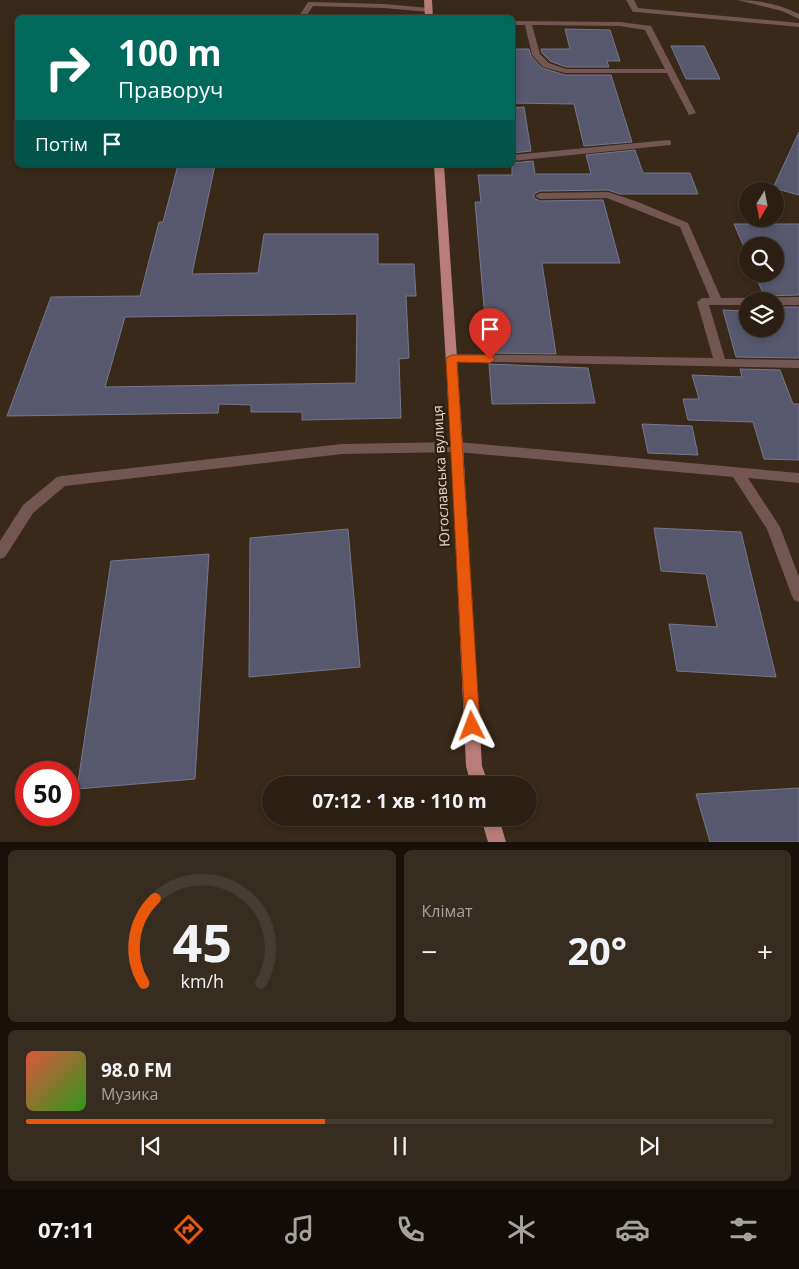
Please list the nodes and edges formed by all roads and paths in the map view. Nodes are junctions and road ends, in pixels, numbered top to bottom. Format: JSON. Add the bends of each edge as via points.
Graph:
{"nodes":[{"id":1,"x":428,"y":0,"type":"edge"},
{"id":2,"x":630,"y":0,"type":"edge"},
{"id":3,"x":741,"y":0,"type":"edge"},
{"id":4,"x":429,"y":14,"type":"edge"},
{"id":5,"x":303,"y":15,"type":"edge"},
{"id":6,"x":799,"y":17,"type":"edge"},
{"id":7,"x":515,"y":23,"type":"edge"},
{"id":8,"x":528,"y":23,"type":"junction"},
{"id":9,"x":799,"y":24,"type":"edge"},
{"id":10,"x":670,"y":71,"type":"junction"},
{"id":11,"x":692,"y":113,"type":"dead end"},
{"id":12,"x":668,"y":143,"type":"dead end"},
{"id":13,"x":515,"y":158,"type":"edge"},
{"id":14,"x":439,"y":167,"type":"edge"},
{"id":15,"x":540,"y":196,"type":"dead end"},
{"id":16,"x":717,"y":300,"type":"junction"},
{"id":17,"x":799,"y":301,"type":"edge"},
{"id":18,"x":452,"y":358,"type":"junction"},
{"id":19,"x":720,"y":363,"type":"junction"},
{"id":20,"x":799,"y":364,"type":"edge"},
{"id":21,"x":457,"y":448,"type":"junction"},
{"id":22,"x":736,"y":472,"type":"junction"},
{"id":23,"x":799,"y":478,"type":"edge"},
{"id":24,"x":0,"y":553,"type":"edge"},
{"id":25,"x":799,"y":596,"type":"edge"},
{"id":26,"x":477,"y":776,"type":"edge"},
{"id":27,"x":492,"y":826,"type":"edge"},
{"id":28,"x":497,"y":842,"type":"edge"}],
"edges":[{"from":1,"to":4,"type":"main road"},
{"from":2,"to":9,"type":"lane","via":[[636,10]]},
{"from":3,"to":6,"type":"lane","via":[[784,9]]},
{"from":4,"to":5,"type":"lane","via":[[384,6],[311,4]]},
{"from":7,"to":8,"type":"lane"},
{"from":8,"to":10,"type":"lane","via":[[620,24],[648,28]]},
{"from":8,"to":10,"type":"lane","via":[[536,55],[546,65],[565,71]]},
{"from":10,"to":11,"type":"lane"},
{"from":12,"to":13,"type":"lane"},
{"from":14,"to":18,"type":"main road","name":"Югославська вулиця"},
{"from":15,"to":16,"type":"lane","via":[[608,195],[684,225]]},
{"from":16,"to":17,"type":"lane"},
{"from":16,"to":19,"type":"lane","via":[[702,302]]},
{"from":18,"to":19,"type":"lane"},
{"from":18,"to":21,"type":"main road","name":"Югославська вулиця"},
{"from":19,"to":20,"type":"lane"},
{"from":21,"to":22,"type":"lane"},
{"from":21,"to":24,"type":"lane","via":[[342,449],[62,481],[28,509]]},
{"from":21,"to":26,"type":"main road","name":"Югославська вулиця","via":[[474,766]]},
{"from":22,"to":23,"type":"lane"},
{"from":22,"to":25,"type":"lane","via":[[773,527]]},
{"from":27,"to":28,"type":"main road"}]}
